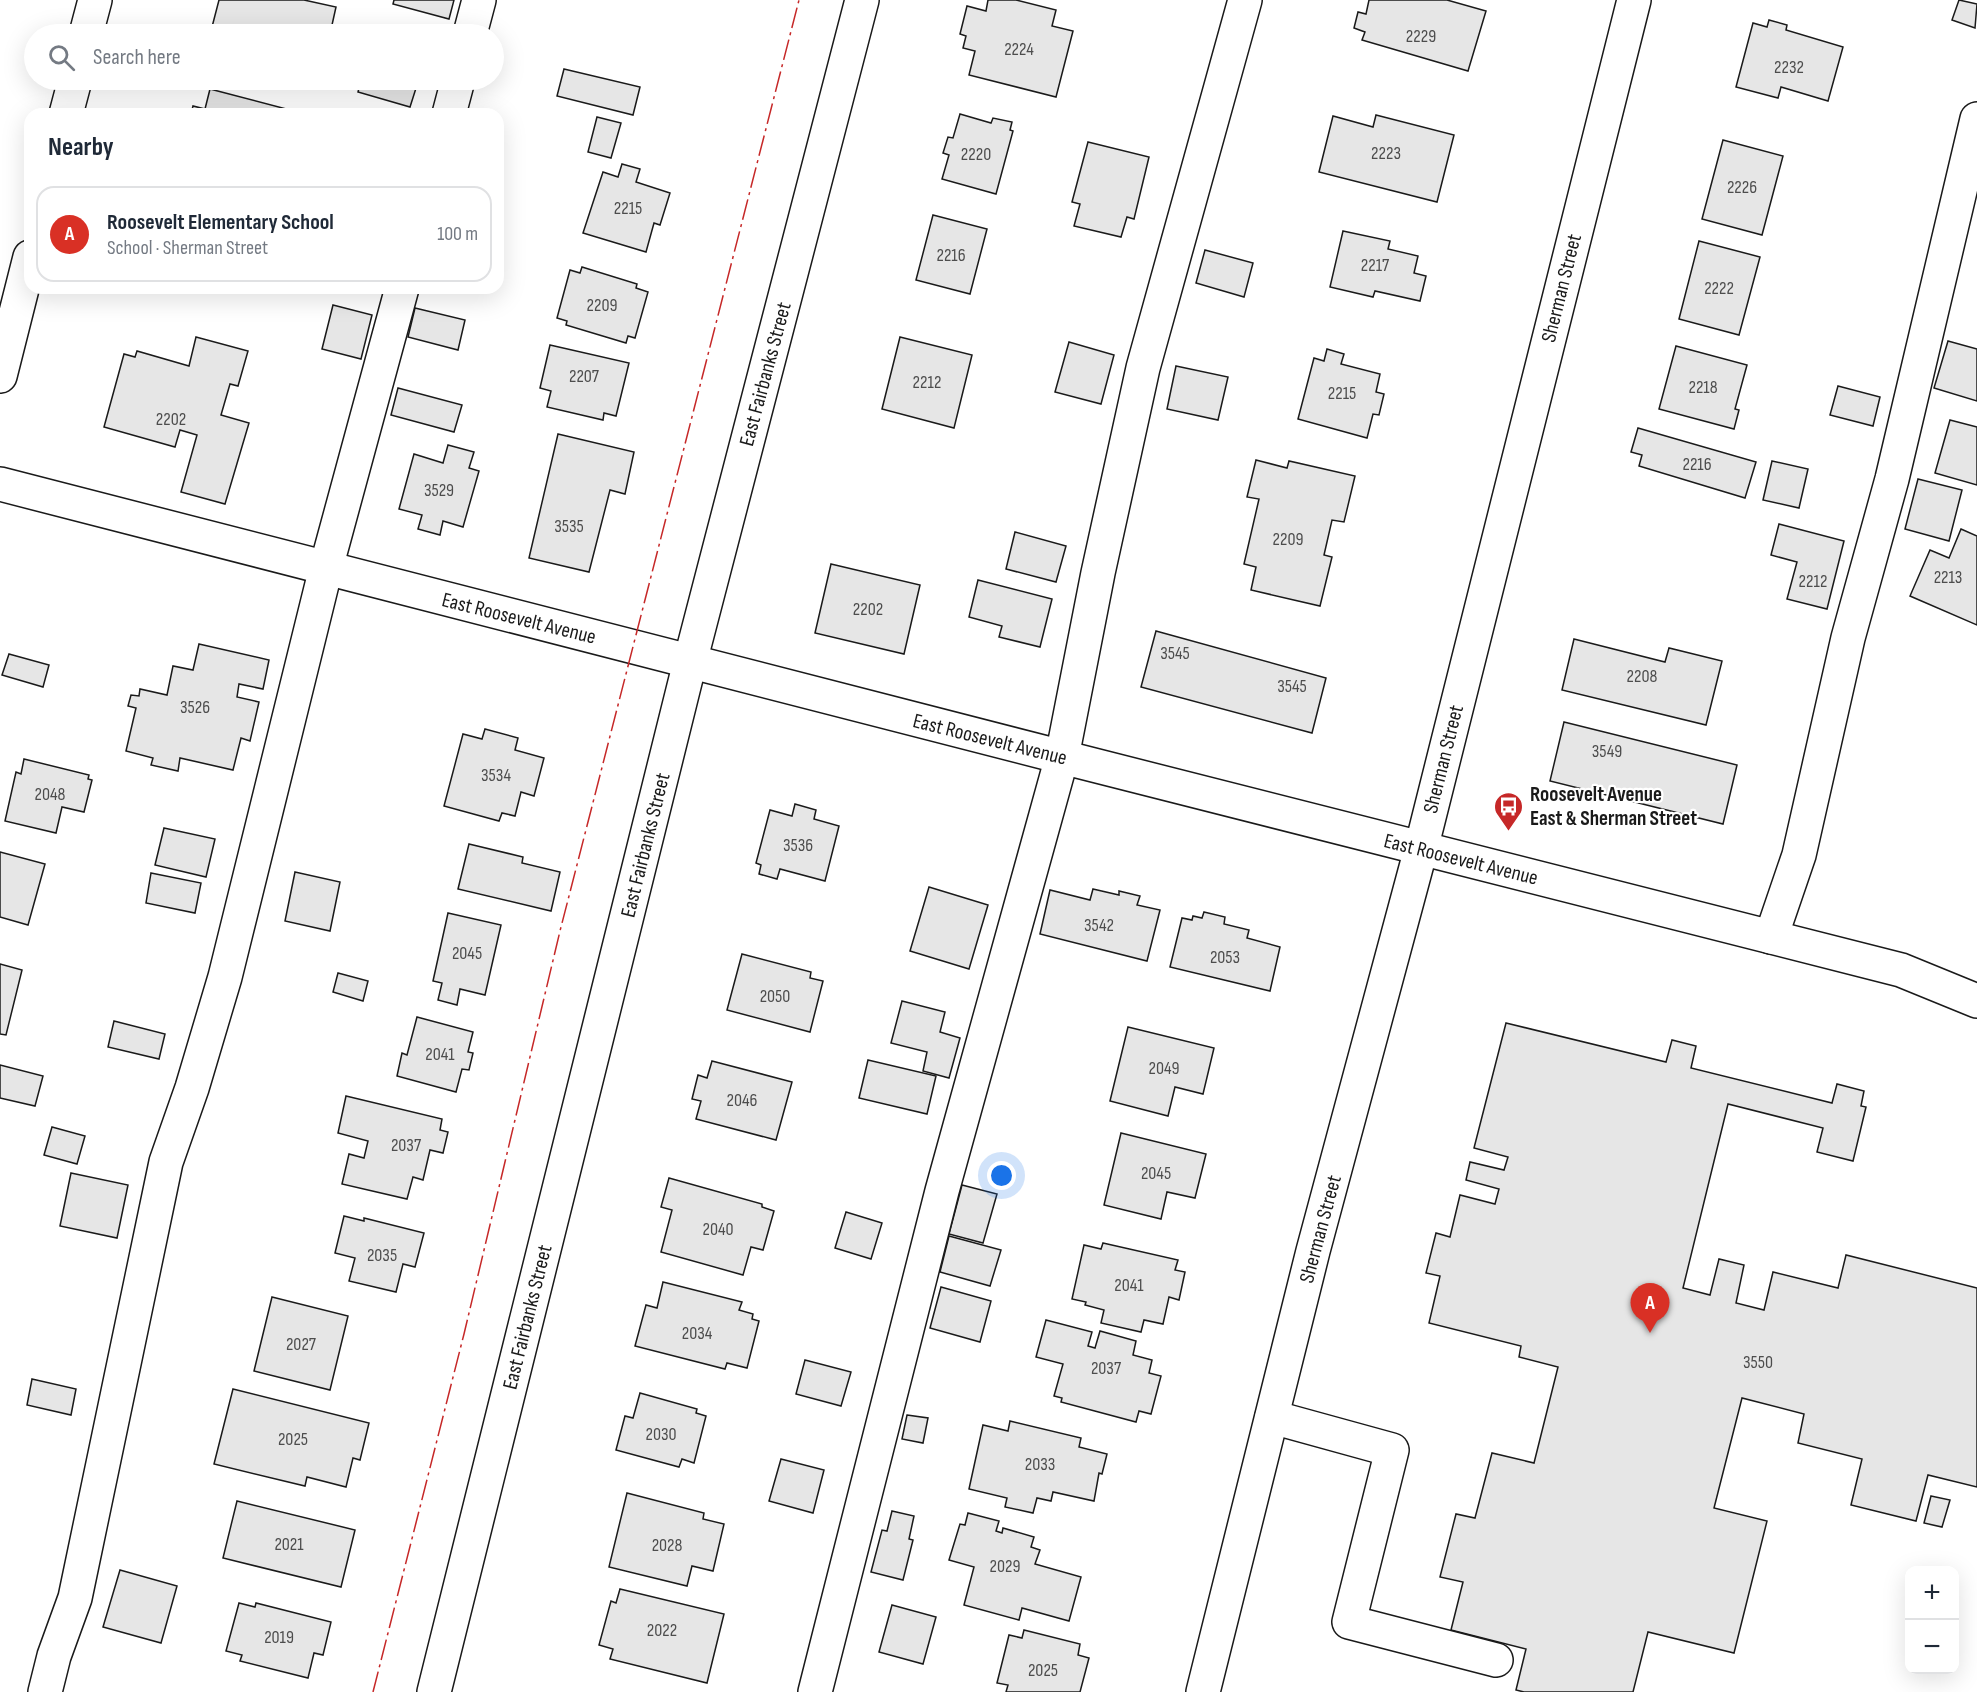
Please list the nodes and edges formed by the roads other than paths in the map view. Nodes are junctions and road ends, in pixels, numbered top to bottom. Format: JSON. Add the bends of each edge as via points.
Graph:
{"nodes":[{"id":1,"x":95,"y":0,"type":"edge"},
{"id":2,"x":479,"y":0,"type":"edge"},
{"id":3,"x":861,"y":0,"type":"edge"},
{"id":4,"x":1245,"y":0,"type":"edge"},
{"id":5,"x":1634,"y":0,"type":"edge"},
{"id":6,"x":89,"y":24,"type":"edge"},
{"id":7,"x":473,"y":24,"type":"edge"},
{"id":8,"x":72,"y":90,"type":"edge"},
{"id":9,"x":455,"y":90,"type":"edge"},
{"id":10,"x":68,"y":108,"type":"edge"},
{"id":11,"x":451,"y":108,"type":"edge"},
{"id":12,"x":1977,"y":119,"type":"edge"},
{"id":13,"x":24,"y":281,"type":"edge"},
{"id":14,"x":400,"y":294,"type":"edge"},
{"id":15,"x":0,"y":376,"type":"edge"},
{"id":16,"x":0,"y":484,"type":"edge"},
{"id":17,"x":326,"y":568,"type":"junction"},
{"id":18,"x":690,"y":662,"type":"junction"},
{"id":19,"x":1062,"y":757,"type":"junction"},
{"id":20,"x":1421,"y":849,"type":"junction"},
{"id":21,"x":1771,"y":937,"type":"junction"},
{"id":22,"x":1977,"y":1000,"type":"edge"},
{"id":23,"x":1272,"y":1417,"type":"junction"},
{"id":24,"x":1496,"y":1660,"type":"dead end"},
{"id":25,"x":45,"y":1692,"type":"edge"},
{"id":26,"x":434,"y":1692,"type":"edge"},
{"id":27,"x":815,"y":1692,"type":"edge"},
{"id":28,"x":1203,"y":1692,"type":"edge"}],
"edges":[{"from":1,"to":6,"type":"street"},
{"from":2,"to":7,"type":"street"},
{"from":3,"to":18,"type":"street","name":"East Fairbanks Street"},
{"from":4,"to":19,"type":"street","via":[[1143,368]]},
{"from":5,"to":20,"type":"street","name":"Sherman Street"},
{"from":8,"to":10,"type":"street"},
{"from":9,"to":11,"type":"street"},
{"from":12,"to":21,"type":"street","via":[[1892,479],[1848,638],[1799,855]]},
{"from":13,"to":15,"type":"street"},
{"from":14,"to":17,"type":"street"},
{"from":16,"to":17,"type":"street","name":"East Roosevelt Avenue"},
{"from":17,"to":18,"type":"street","name":"East Roosevelt Avenue"},
{"from":17,"to":25,"type":"street","via":[[225,977],[166,1161],[75,1598]]},
{"from":18,"to":19,"type":"street","name":"East Roosevelt Avenue"},
{"from":18,"to":26,"type":"street","name":"East Fairbanks Street"},
{"from":19,"to":20,"type":"street","name":"East Roosevelt Avenue"},
{"from":19,"to":27,"type":"street","via":[[942,1191]]},
{"from":20,"to":21,"type":"street","name":"East Roosevelt Avenue"},
{"from":20,"to":23,"type":"street","name":"Sherman Street"},
{"from":21,"to":22,"type":"street","name":"East Roosevelt Avenue","via":[[1901,970]]},
{"from":23,"to":24,"type":"street","via":[[1392,1450],[1349,1622]]},
{"from":23,"to":28,"type":"street","name":"Sherman Street"}]}
